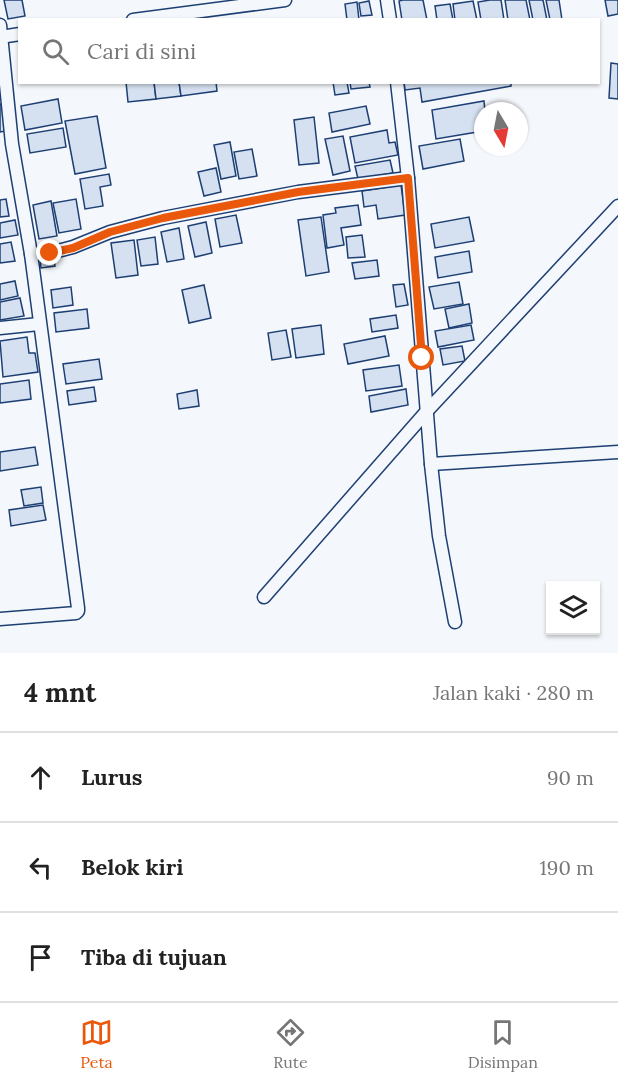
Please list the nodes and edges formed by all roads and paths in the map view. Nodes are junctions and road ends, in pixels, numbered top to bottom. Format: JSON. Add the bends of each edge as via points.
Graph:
{"nodes":[{"id":1,"x":285,"y":0,"type":"edge"},
{"id":2,"x":387,"y":0,"type":"edge"},
{"id":3,"x":148,"y":18,"type":"edge"},
{"id":4,"x":390,"y":18,"type":"edge"},
{"id":5,"x":1,"y":33,"type":"edge"},
{"id":6,"x":18,"y":34,"type":"edge"},
{"id":7,"x":397,"y":84,"type":"edge"},
{"id":8,"x":408,"y":178,"type":"junction"},
{"id":9,"x":618,"y":207,"type":"edge"},
{"id":10,"x":31,"y":254,"type":"junction"},
{"id":11,"x":39,"y":324,"type":"junction"},
{"id":12,"x":0,"y":328,"type":"edge"},
{"id":13,"x":427,"y":411,"type":"junction"},
{"id":14,"x":618,"y":452,"type":"edge"},
{"id":15,"x":431,"y":464,"type":"junction"},
{"id":16,"x":264,"y":597,"type":"dead end"},
{"id":17,"x":0,"y":619,"type":"edge"},
{"id":18,"x":455,"y":622,"type":"dead end"}],
"edges":[{"from":1,"to":3,"type":"street"},
{"from":2,"to":4,"type":"street"},
{"from":5,"to":6,"type":"street"},
{"from":5,"to":10,"type":"street","via":[[12,144]]},
{"from":7,"to":8,"type":"street"},
{"from":8,"to":10,"type":"street","via":[[298,192],[175,216],[110,232],[73,248]]},
{"from":8,"to":13,"type":"street"},
{"from":9,"to":13,"type":"street"},
{"from":10,"to":11,"type":"street"},
{"from":11,"to":12,"type":"street"},
{"from":11,"to":17,"type":"street","via":[[78,611]]},
{"from":13,"to":15,"type":"street"},
{"from":13,"to":16,"type":"street"},
{"from":14,"to":15,"type":"street"},
{"from":15,"to":18,"type":"street"}]}
